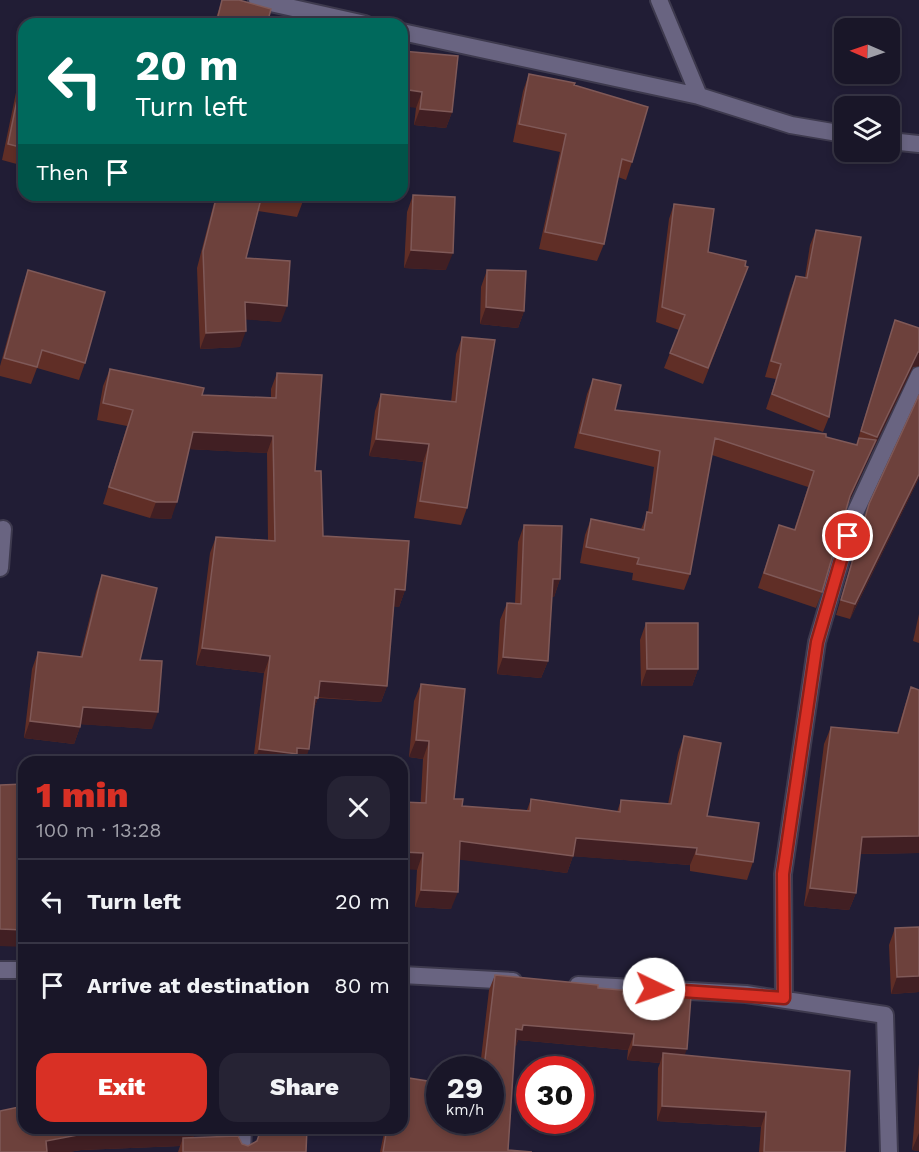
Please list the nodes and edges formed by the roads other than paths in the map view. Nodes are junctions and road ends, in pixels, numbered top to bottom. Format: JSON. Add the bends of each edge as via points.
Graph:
{"nodes":[{"id":1,"x":257,"y":0,"type":"edge"},
{"id":2,"x":659,"y":0,"type":"edge"},
{"id":3,"x":338,"y":18,"type":"edge"},
{"id":4,"x":408,"y":33,"type":"edge"},
{"id":5,"x":699,"y":96,"type":"junction"},
{"id":6,"x":834,"y":132,"type":"edge"},
{"id":7,"x":900,"y":142,"type":"edge"},
{"id":8,"x":919,"y":144,"type":"edge"},
{"id":9,"x":919,"y":375,"type":"edge"},
{"id":10,"x":3,"y":529,"type":"dead end"},
{"id":11,"x":0,"y":568,"type":"edge"},
{"id":12,"x":0,"y":970,"type":"edge"},
{"id":13,"x":18,"y":970,"type":"edge"},
{"id":14,"x":408,"y":975,"type":"edge"},
{"id":15,"x":532,"y":982,"type":"edge"},
{"id":16,"x":556,"y":984,"type":"edge"},
{"id":17,"x":784,"y":998,"type":"junction"},
{"id":18,"x":243,"y":1134,"type":"edge"},
{"id":19,"x":242,"y":1152,"type":"edge"},
{"id":20,"x":889,"y":1152,"type":"edge"}],
"edges":[{"from":1,"to":3,"type":"street"},
{"from":2,"to":5,"type":"street"},
{"from":4,"to":5,"type":"street"},
{"from":5,"to":6,"type":"street","via":[[791,125]]},
{"from":7,"to":8,"type":"street"},
{"from":9,"to":17,"type":"street","via":[[854,515],[817,642],[783,874]]},
{"from":10,"to":11,"type":"street"},
{"from":12,"to":13,"type":"street"},
{"from":14,"to":15,"type":"street"},
{"from":16,"to":17,"type":"street"},
{"from":17,"to":20,"type":"street","via":[[885,1015]]},
{"from":18,"to":19,"type":"street"}]}
